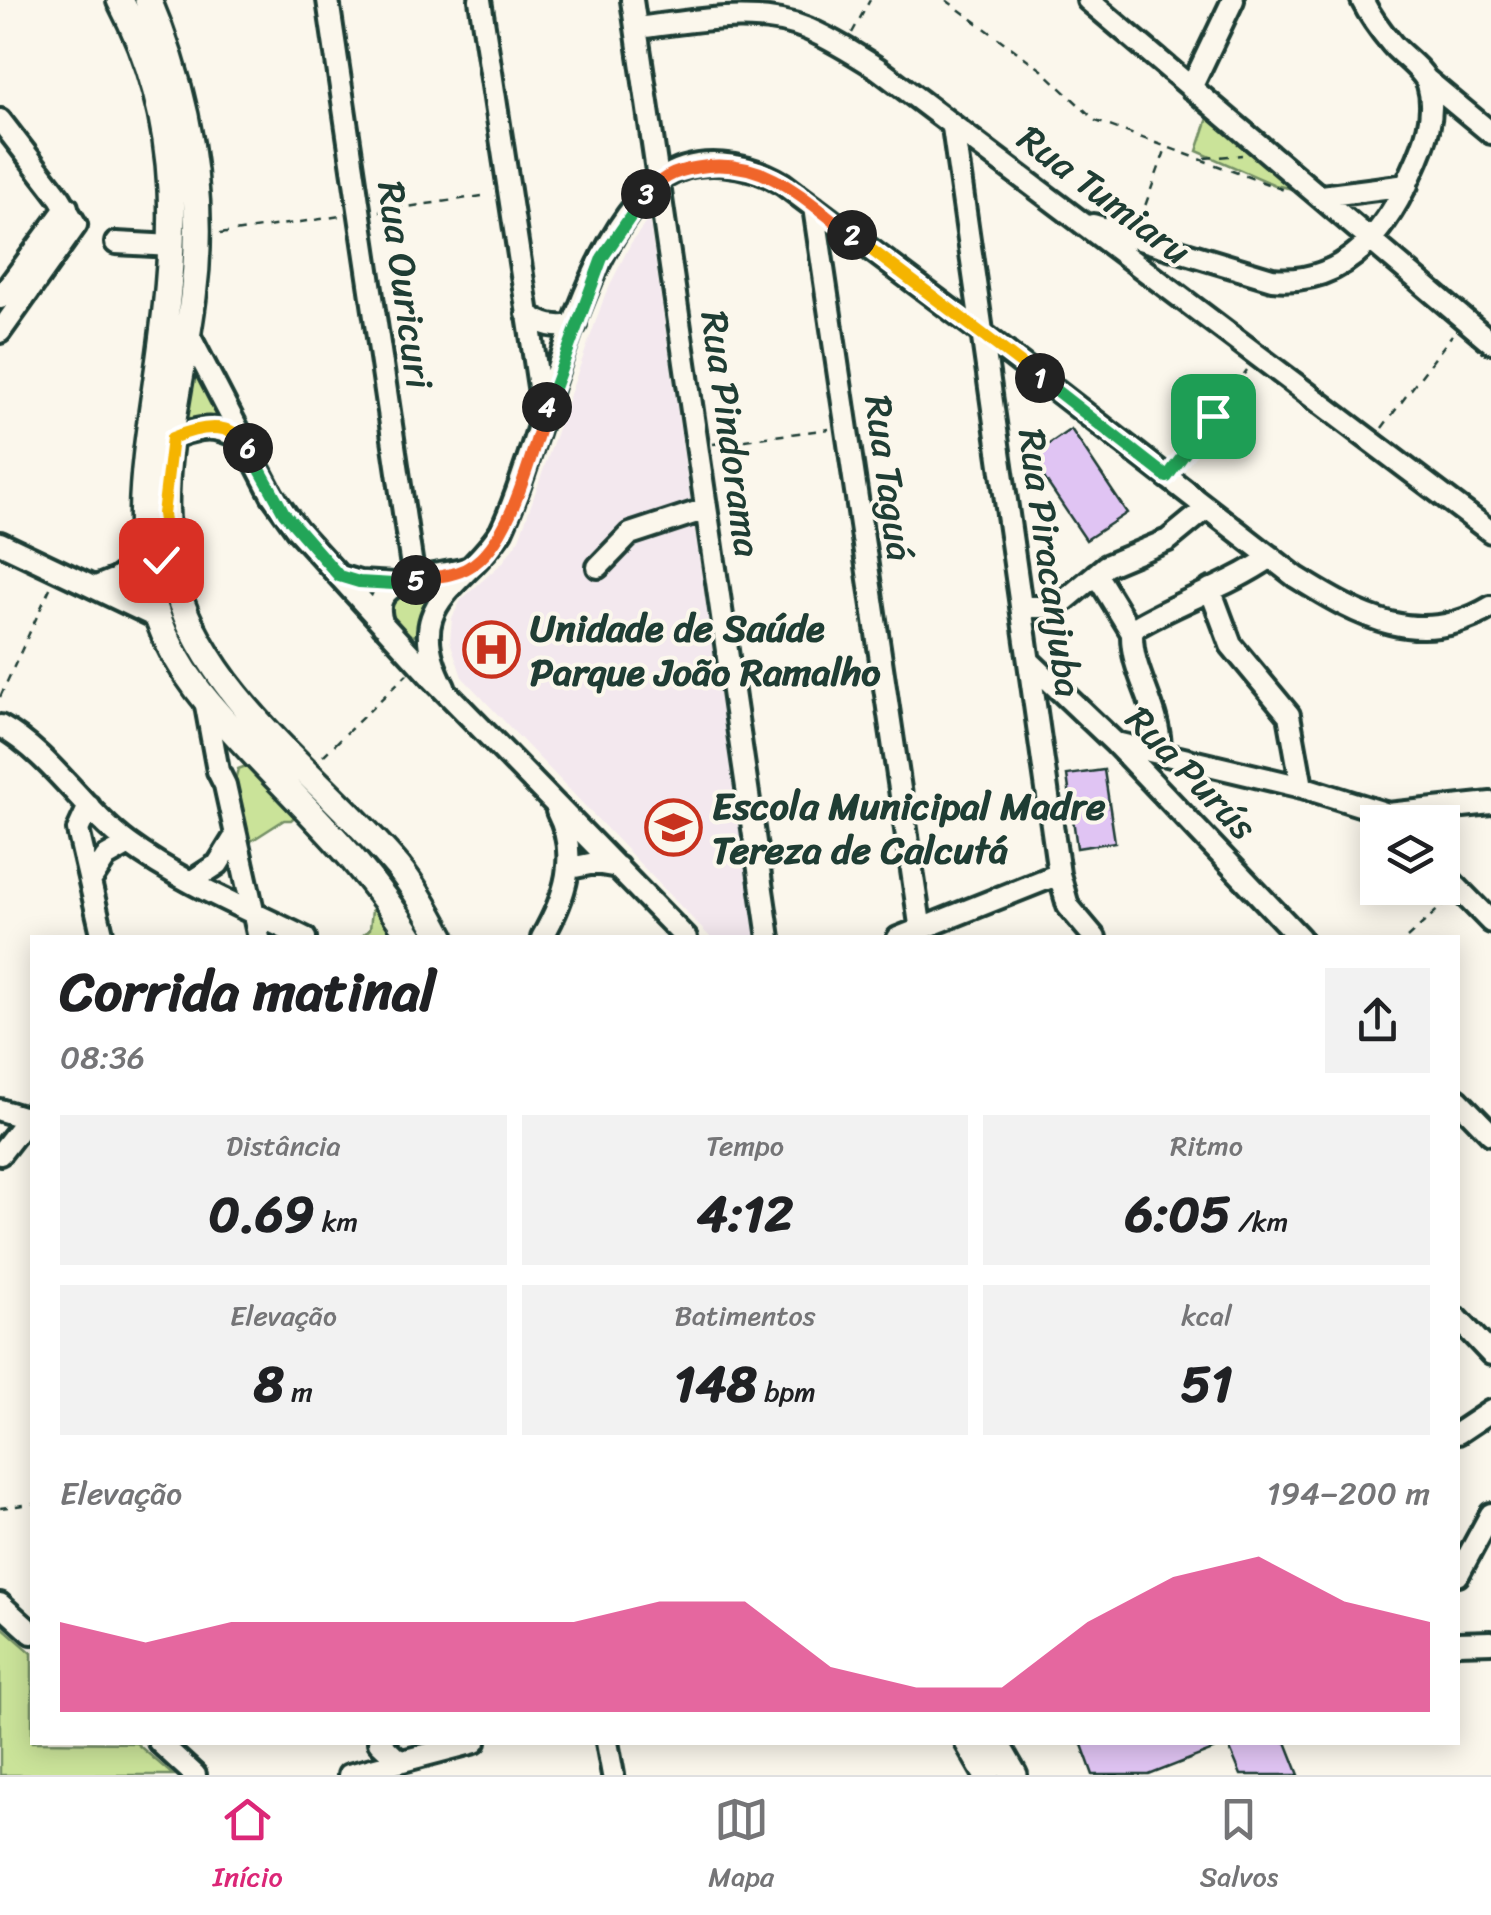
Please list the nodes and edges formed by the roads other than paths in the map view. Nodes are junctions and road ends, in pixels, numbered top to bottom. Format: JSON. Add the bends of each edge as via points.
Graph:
{"nodes":[{"id":1,"x":120,"y":0,"type":"edge"},
{"id":2,"x":148,"y":0,"type":"edge"},
{"id":3,"x":328,"y":0,"type":"edge"},
{"id":4,"x":480,"y":0,"type":"edge"},
{"id":5,"x":632,"y":0,"type":"edge"},
{"id":6,"x":1088,"y":0,"type":"edge"},
{"id":7,"x":1233,"y":0,"type":"edge"},
{"id":8,"x":1362,"y":0,"type":"edge"},
{"id":9,"x":636,"y":28,"type":"junction"},
{"id":10,"x":1428,"y":80,"type":"junction"},
{"id":11,"x":1191,"y":88,"type":"junction"},
{"id":12,"x":0,"y":120,"type":"edge"},
{"id":13,"x":954,"y":128,"type":"junction"},
{"id":14,"x":1491,"y":133,"type":"edge"},
{"id":15,"x":658,"y":181,"type":"junction"},
{"id":16,"x":1407,"y":185,"type":"junction"},
{"id":17,"x":1320,"y":195,"type":"junction"},
{"id":18,"x":66,"y":207,"type":"junction"},
{"id":19,"x":814,"y":207,"type":"junction"},
{"id":20,"x":1082,"y":222,"type":"junction"},
{"id":21,"x":1373,"y":240,"type":"junction"},
{"id":22,"x":116,"y":243,"type":"dead end"},
{"id":23,"x":173,"y":246,"type":"junction"},
{"id":24,"x":0,"y":298,"type":"edge"},
{"id":25,"x":527,"y":314,"type":"junction"},
{"id":26,"x":575,"y":325,"type":"junction"},
{"id":27,"x":0,"y":332,"type":"edge"},
{"id":28,"x":188,"y":333,"type":"junction"},
{"id":29,"x":982,"y":333,"type":"junction"},
{"id":30,"x":1491,"y":342,"type":"edge"},
{"id":31,"x":543,"y":416,"type":"junction"},
{"id":32,"x":172,"y":438,"type":"junction"},
{"id":33,"x":244,"y":440,"type":"junction"},
{"id":34,"x":1207,"y":508,"type":"junction"},
{"id":35,"x":706,"y":509,"type":"junction"},
{"id":36,"x":1491,"y":532,"type":"edge"},
{"id":37,"x":0,"y":543,"type":"edge"},
{"id":38,"x":144,"y":558,"type":"junction"},
{"id":39,"x":1271,"y":558,"type":"junction"},
{"id":40,"x":170,"y":564,"type":"junction"},
{"id":41,"x":598,"y":566,"type":"dead end"},
{"id":42,"x":468,"y":568,"type":"junction"},
{"id":43,"x":1096,"y":574,"type":"junction"},
{"id":44,"x":339,"y":576,"type":"junction"},
{"id":45,"x":409,"y":581,"type":"junction"},
{"id":46,"x":96,"y":587,"type":"junction"},
{"id":47,"x":1210,"y":589,"type":"junction"},
{"id":48,"x":181,"y":602,"type":"junction"},
{"id":49,"x":437,"y":604,"type":"junction"},
{"id":50,"x":1021,"y":607,"type":"junction"},
{"id":51,"x":1491,"y":607,"type":"edge"},
{"id":52,"x":158,"y":618,"type":"junction"},
{"id":53,"x":383,"y":625,"type":"junction"},
{"id":54,"x":430,"y":632,"type":"junction"},
{"id":55,"x":1132,"y":633,"type":"junction"},
{"id":56,"x":398,"y":641,"type":"junction"},
{"id":57,"x":1029,"y":662,"type":"junction"},
{"id":58,"x":444,"y":687,"type":"junction"},
{"id":59,"x":205,"y":700,"type":"junction"},
{"id":60,"x":0,"y":726,"type":"edge"},
{"id":61,"x":1116,"y":743,"type":"junction"},
{"id":62,"x":1160,"y":753,"type":"junction"},
{"id":63,"x":255,"y":754,"type":"junction"},
{"id":64,"x":225,"y":785,"type":"junction"},
{"id":65,"x":1302,"y":788,"type":"junction"},
{"id":66,"x":542,"y":789,"type":"junction"},
{"id":67,"x":1491,"y":803,"type":"edge"},
{"id":68,"x":89,"y":806,"type":"junction"},
{"id":69,"x":1360,"y":807,"type":"edge"},
{"id":70,"x":1460,"y":808,"type":"edge"},
{"id":71,"x":236,"y":834,"type":"junction"},
{"id":72,"x":129,"y":844,"type":"junction"},
{"id":73,"x":618,"y":867,"type":"junction"},
{"id":74,"x":570,"y":868,"type":"junction"},
{"id":75,"x":1059,"y":874,"type":"junction"},
{"id":76,"x":91,"y":880,"type":"junction"},
{"id":77,"x":192,"y":880,"type":"junction"},
{"id":78,"x":1460,"y":891,"type":"edge"},
{"id":79,"x":416,"y":893,"type":"junction"},
{"id":80,"x":392,"y":906,"type":"junction"},
{"id":81,"x":254,"y":912,"type":"junction"},
{"id":82,"x":1491,"y":922,"type":"edge"},
{"id":83,"x":921,"y":932,"type":"edge"},
{"id":84,"x":102,"y":935,"type":"edge"},
{"id":85,"x":258,"y":935,"type":"edge"},
{"id":86,"x":299,"y":935,"type":"edge"},
{"id":87,"x":409,"y":935,"type":"edge"},
{"id":88,"x":440,"y":935,"type":"edge"},
{"id":89,"x":543,"y":935,"type":"edge"},
{"id":90,"x":683,"y":935,"type":"edge"},
{"id":91,"x":769,"y":935,"type":"edge"},
{"id":92,"x":1092,"y":935,"type":"edge"},
{"id":93,"x":1297,"y":935,"type":"edge"},
{"id":94,"x":1460,"y":1102,"type":"edge"},
{"id":95,"x":0,"y":1110,"type":"edge"},
{"id":96,"x":30,"y":1118,"type":"edge"},
{"id":97,"x":30,"y":1119,"type":"edge"},
{"id":98,"x":1491,"y":1134,"type":"edge"},
{"id":99,"x":0,"y":1154,"type":"edge"},
{"id":100,"x":1462,"y":1331,"type":"edge"},
{"id":101,"x":1491,"y":1354,"type":"edge"},
{"id":102,"x":1491,"y":1411,"type":"edge"},
{"id":103,"x":1460,"y":1432,"type":"edge"},
{"id":104,"x":1491,"y":1514,"type":"edge"},
{"id":105,"x":1460,"y":1571,"type":"edge"},
{"id":106,"x":0,"y":1604,"type":"edge"},
{"id":107,"x":30,"y":1631,"type":"edge"},
{"id":108,"x":1491,"y":1642,"type":"edge"},
{"id":109,"x":1460,"y":1643,"type":"edge"},
{"id":110,"x":162,"y":1745,"type":"edge"},
{"id":111,"x":382,"y":1745,"type":"edge"},
{"id":112,"x":462,"y":1745,"type":"edge"},
{"id":113,"x":608,"y":1745,"type":"edge"},
{"id":114,"x":970,"y":1745,"type":"edge"},
{"id":115,"x":998,"y":1745,"type":"edge"},
{"id":116,"x":399,"y":1760,"type":"junction"},
{"id":117,"x":195,"y":1775,"type":"edge"},
{"id":118,"x":349,"y":1775,"type":"edge"},
{"id":119,"x":613,"y":1775,"type":"edge"},
{"id":120,"x":987,"y":1775,"type":"edge"},
{"id":121,"x":1014,"y":1775,"type":"edge"}],
"edges":[{"from":1,"to":23,"type":"main road","via":[[160,108]]},
{"from":2,"to":28,"type":"main road","via":[[175,74],[192,155],[197,237]]},
{"from":3,"to":45,"type":"street","name":"Rua Ouricuri"},
{"from":4,"to":25,"type":"street"},
{"from":5,"to":9,"type":"street","name":"Rua Pindorama"},
{"from":6,"to":11,"type":"street"},
{"from":7,"to":11,"type":"street"},
{"from":8,"to":10,"type":"street"},
{"from":9,"to":13,"type":"street","name":"Rua Tumiaru","via":[[723,18],[806,28],[877,68]]},
{"from":9,"to":15,"type":"street","name":"Rua Pindorama"},
{"from":10,"to":14,"type":"street"},
{"from":10,"to":16,"type":"street","via":[[1430,124]]},
{"from":11,"to":17,"type":"street"},
{"from":12,"to":18,"type":"street"},
{"from":13,"to":20,"type":"street","name":"Rua Tumiaru"},
{"from":13,"to":29,"type":"street","name":"Rua Piracanjuba"},
{"from":15,"to":19,"type":"street","via":[[678,169],[747,166]]},
{"from":15,"to":26,"type":"street","via":[[602,258]]},
{"from":15,"to":35,"type":"street","name":"Rua Pindorama"},
{"from":16,"to":17,"type":"street"},
{"from":16,"to":21,"type":"street"},
{"from":17,"to":21,"type":"street"},
{"from":18,"to":24,"type":"street"},
{"from":18,"to":27,"type":"street","via":[[74,230]]},
{"from":19,"to":29,"type":"street"},
{"from":19,"to":83,"type":"street","name":"Rua Taguá"},
{"from":20,"to":21,"type":"street","via":[[1289,280],[1328,272]]},
{"from":20,"to":36,"type":"street","name":"Rua Tumiaru"},
{"from":21,"to":30,"type":"street"},
{"from":22,"to":23,"type":"street"},
{"from":23,"to":38,"type":"main road","via":[[142,486]]},
{"from":25,"to":26,"type":"street","via":[[556,328]]},
{"from":25,"to":31,"type":"street"},
{"from":26,"to":31,"type":"street"},
{"from":28,"to":32,"type":"main road"},
{"from":28,"to":33,"type":"street"},
{"from":29,"to":34,"type":"street"},
{"from":29,"to":50,"type":"street","name":"Rua Piracanjuba"},
{"from":31,"to":42,"type":"street","via":[[501,532]]},
{"from":32,"to":33,"type":"street","via":[[202,427]]},
{"from":32,"to":40,"type":"main road","via":[[163,514]]},
{"from":33,"to":44,"type":"street","via":[[284,513]]},
{"from":34,"to":39,"type":"street"},
{"from":34,"to":43,"type":"street","via":[[1168,540]]},
{"from":35,"to":41,"type":"street","via":[[630,534]]},
{"from":35,"to":91,"type":"street","name":"Rua Pindorama"},
{"from":37,"to":46,"type":"street"},
{"from":38,"to":40,"type":"main road"},
{"from":38,"to":46,"type":"street"},
{"from":38,"to":52,"type":"main road"},
{"from":39,"to":47,"type":"street"},
{"from":39,"to":51,"type":"street","via":[[1342,606],[1392,624],[1446,626]]},
{"from":40,"to":48,"type":"main road"},
{"from":42,"to":45,"type":"street"},
{"from":42,"to":49,"type":"street"},
{"from":43,"to":50,"type":"street","via":[[1055,606]]},
{"from":43,"to":55,"type":"street"},
{"from":44,"to":45,"type":"street"},
{"from":44,"to":53,"type":"street"},
{"from":45,"to":49,"type":"street","via":[[432,591]]},
{"from":45,"to":53,"type":"street","via":[[381,600]]},
{"from":46,"to":52,"type":"street"},
{"from":47,"to":55,"type":"street"},
{"from":47,"to":65,"type":"street","via":[[1231,645],[1289,715]]},
{"from":48,"to":52,"type":"main road"},
{"from":48,"to":79,"type":"main road","via":[[225,683]]},
{"from":49,"to":54,"type":"street"},
{"from":50,"to":57,"type":"street","name":"Rua Piracanjuba"},
{"from":52,"to":59,"type":"main road"},
{"from":53,"to":56,"type":"street"},
{"from":54,"to":56,"type":"street","via":[[412,643]]},
{"from":54,"to":58,"type":"street"},
{"from":55,"to":62,"type":"street","via":[[1160,729]]},
{"from":56,"to":58,"type":"street"},
{"from":57,"to":61,"type":"street","name":"Rua Purús"},
{"from":57,"to":75,"type":"street","name":"Rua Piracanjuba"},
{"from":58,"to":66,"type":"street"},
{"from":59,"to":63,"type":"main road"},
{"from":59,"to":64,"type":"street"},
{"from":60,"to":68,"type":"street","via":[[32,748]]},
{"from":61,"to":62,"type":"street"},
{"from":61,"to":93,"type":"street","name":"Rua Purús"},
{"from":62,"to":65,"type":"street"},
{"from":63,"to":64,"type":"street","via":[[231,765]]},
{"from":63,"to":80,"type":"main road"},
{"from":64,"to":71,"type":"street"},
{"from":65,"to":69,"type":"street"},
{"from":66,"to":73,"type":"street"},
{"from":66,"to":74,"type":"street","via":[[564,826]]},
{"from":67,"to":70,"type":"street"},
{"from":68,"to":72,"type":"street"},
{"from":68,"to":76,"type":"street","via":[[78,830]]},
{"from":71,"to":77,"type":"street","via":[[218,864]]},
{"from":71,"to":81,"type":"street"},
{"from":72,"to":76,"type":"street","via":[[106,858]]},
{"from":72,"to":77,"type":"street"},
{"from":73,"to":74,"type":"street"},
{"from":73,"to":90,"type":"street"},
{"from":74,"to":89,"type":"street"},
{"from":75,"to":83,"type":"street"},
{"from":75,"to":92,"type":"street","name":"Rua Piracanjuba","via":[[1068,906]]},
{"from":76,"to":84,"type":"street"},
{"from":77,"to":81,"type":"street"},
{"from":78,"to":82,"type":"street"},
{"from":79,"to":80,"type":"main road"},
{"from":79,"to":88,"type":"main road"},
{"from":80,"to":87,"type":"main road"},
{"from":81,"to":85,"type":"street"},
{"from":81,"to":86,"type":"street"},
{"from":94,"to":98,"type":"street"},
{"from":95,"to":96,"type":"street"},
{"from":97,"to":99,"type":"street"},
{"from":100,"to":101,"type":"street"},
{"from":102,"to":103,"type":"street"},
{"from":104,"to":105,"type":"street"},
{"from":106,"to":107,"type":"street"},
{"from":108,"to":109,"type":"street"},
{"from":110,"to":117,"type":"street"},
{"from":111,"to":116,"type":"street"},
{"from":112,"to":116,"type":"street"},
{"from":113,"to":119,"type":"street"},
{"from":114,"to":120,"type":"main road"},
{"from":115,"to":121,"type":"main road"},
{"from":116,"to":118,"type":"street"}]}
